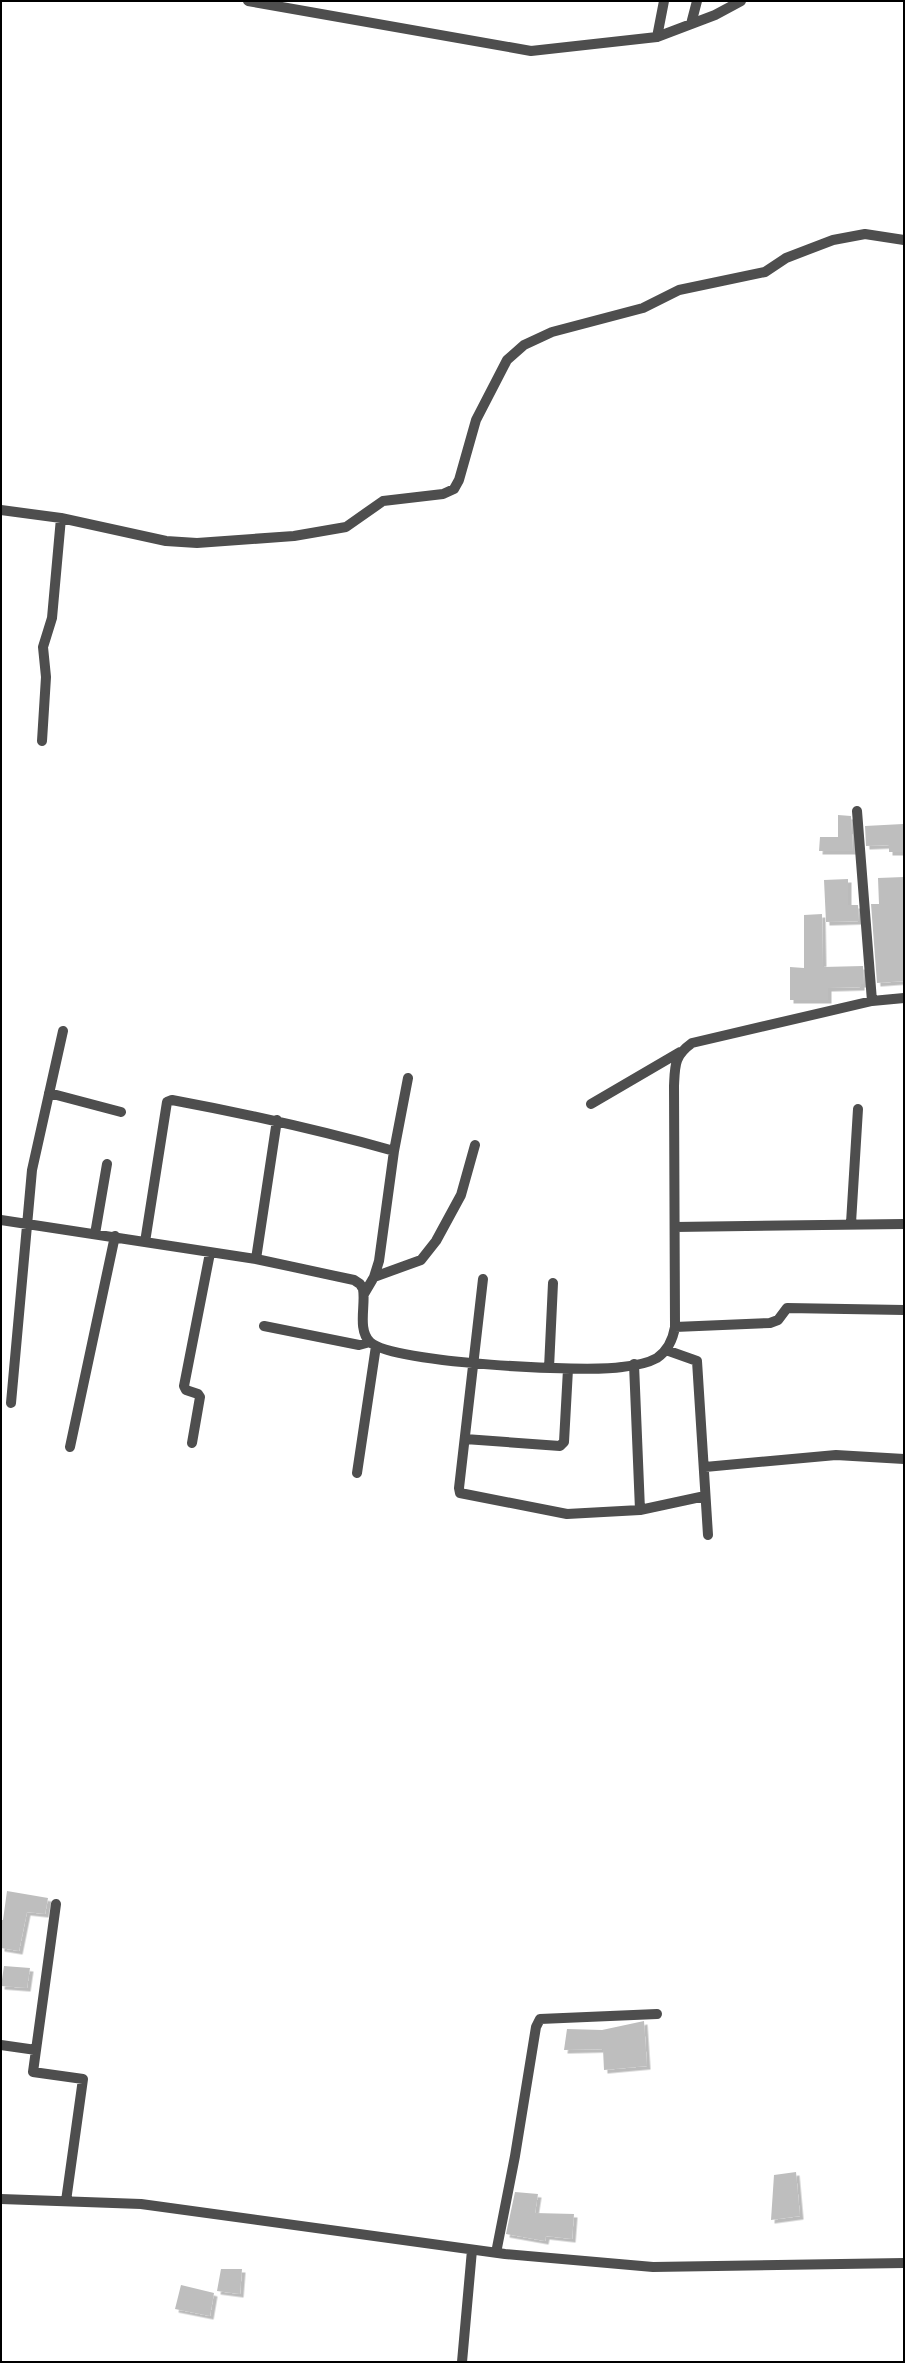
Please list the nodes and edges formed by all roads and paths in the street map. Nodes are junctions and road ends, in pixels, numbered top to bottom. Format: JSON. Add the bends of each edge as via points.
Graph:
{"nodes":[{"id":1,"x":248,"y":1,"type":"edge"},
{"id":2,"x":697,"y":1,"type":"edge"},
{"id":3,"x":741,"y":1,"type":"edge"},
{"id":4,"x":663,"y":3,"type":"edge"},
{"id":5,"x":691,"y":24,"type":"junction"},
{"id":6,"x":657,"y":38,"type":"junction"},
{"id":7,"x":904,"y":240,"type":"edge"},
{"id":8,"x":1,"y":510,"type":"edge"},
{"id":9,"x":61,"y":520,"type":"junction"},
{"id":10,"x":42,"y":741,"type":"dead end"},
{"id":11,"x":857,"y":811,"type":"dead end"},
{"id":12,"x":904,"y":998,"type":"edge"},
{"id":13,"x":872,"y":1001,"type":"junction"},
{"id":14,"x":63,"y":1031,"type":"dead end"},
{"id":15,"x":680,"y":1052,"type":"junction"},
{"id":16,"x":408,"y":1078,"type":"dead end"},
{"id":17,"x":49,"y":1093,"type":"junction"},
{"id":18,"x":591,"y":1104,"type":"dead end"},
{"id":19,"x":858,"y":1109,"type":"dead end"},
{"id":20,"x":121,"y":1112,"type":"dead end"},
{"id":21,"x":277,"y":1120,"type":"junction"},
{"id":22,"x":475,"y":1145,"type":"dead end"},
{"id":23,"x":394,"y":1151,"type":"junction"},
{"id":24,"x":107,"y":1164,"type":"dead end"},
{"id":25,"x":1,"y":1220,"type":"edge"},
{"id":26,"x":851,"y":1223,"type":"junction"},
{"id":27,"x":904,"y":1224,"type":"edge"},
{"id":28,"x":28,"y":1225,"type":"junction"},
{"id":29,"x":675,"y":1227,"type":"junction"},
{"id":30,"x":95,"y":1234,"type":"junction"},
{"id":31,"x":115,"y":1236,"type":"junction"},
{"id":32,"x":146,"y":1242,"type":"junction"},
{"id":33,"x":210,"y":1253,"type":"junction"},
{"id":34,"x":256,"y":1259,"type":"junction"},
{"id":35,"x":374,"y":1277,"type":"junction"},
{"id":36,"x":483,"y":1279,"type":"dead end"},
{"id":37,"x":553,"y":1283,"type":"dead end"},
{"id":38,"x":364,"y":1294,"type":"junction"},
{"id":39,"x":904,"y":1310,"type":"edge"},
{"id":40,"x":264,"y":1326,"type":"dead end"},
{"id":41,"x":675,"y":1327,"type":"junction"},
{"id":42,"x":373,"y":1344,"type":"junction"},
{"id":43,"x":666,"y":1350,"type":"junction"},
{"id":44,"x":474,"y":1363,"type":"junction"},
{"id":45,"x":634,"y":1364,"type":"junction"},
{"id":46,"x":549,"y":1368,"type":"junction"},
{"id":47,"x":568,"y":1369,"type":"junction"},
{"id":48,"x":11,"y":1404,"type":"dead end"},
{"id":49,"x":465,"y":1439,"type":"junction"},
{"id":50,"x":192,"y":1443,"type":"dead end"},
{"id":51,"x":70,"y":1447,"type":"dead end"},
{"id":52,"x":904,"y":1459,"type":"edge"},
{"id":53,"x":705,"y":1467,"type":"junction"},
{"id":54,"x":357,"y":1473,"type":"dead end"},
{"id":55,"x":705,"y":1496,"type":"junction"},
{"id":56,"x":640,"y":1510,"type":"junction"},
{"id":57,"x":708,"y":1535,"type":"dead end"},
{"id":58,"x":56,"y":1904,"type":"dead end"},
{"id":59,"x":656,"y":2014,"type":"dead end"},
{"id":60,"x":1,"y":2045,"type":"edge"},
{"id":61,"x":36,"y":2050,"type":"junction"},
{"id":62,"x":1,"y":2199,"type":"edge"},
{"id":63,"x":66,"y":2201,"type":"junction"},
{"id":64,"x":472,"y":2250,"type":"junction"},
{"id":65,"x":496,"y":2253,"type":"junction"},
{"id":66,"x":904,"y":2263,"type":"edge"},
{"id":67,"x":462,"y":2362,"type":"edge"}],
"edges":[{"from":1,"to":6,"type":"street","via":[[531,51]]},
{"from":2,"to":5,"type":"street"},
{"from":3,"to":5,"type":"street"},
{"from":4,"to":6,"type":"street"},
{"from":5,"to":6,"type":"street"},
{"from":7,"to":9,"type":"street","via":[[865,234],[833,240],[786,258],[765,272],[679,290],[643,308],[552,332],[524,345],[507,360],[476,420],[459,480],[454,489],[443,494],[384,502],[346,527],[294,536],[197,543],[166,541]]},
{"from":8,"to":9,"type":"street"},
{"from":9,"to":10,"type":"street","via":[[52,618],[43,647],[46,677]]},
{"from":11,"to":13,"type":"street"},
{"from":12,"to":13,"type":"street"},
{"from":13,"to":15,"type":"street","via":[[692,1043]]},
{"from":14,"to":17,"type":"street"},
{"from":15,"to":18,"type":"street"},
{"from":15,"to":29,"type":"street","via":[[675,1067],[674,1086]]},
{"from":16,"to":23,"type":"street"},
{"from":17,"to":20,"type":"street"},
{"from":17,"to":28,"type":"street","via":[[32,1170]]},
{"from":19,"to":26,"type":"street"},
{"from":21,"to":23,"type":"street"},
{"from":21,"to":32,"type":"street","via":[[172,1100],[167,1102]]},
{"from":21,"to":34,"type":"street"},
{"from":22,"to":35,"type":"street","via":[[461,1195],[436,1241],[421,1260]]},
{"from":23,"to":35,"type":"street","via":[[379,1261]]},
{"from":24,"to":30,"type":"street"},
{"from":25,"to":28,"type":"street"},
{"from":26,"to":27,"type":"street"},
{"from":26,"to":29,"type":"street"},
{"from":28,"to":30,"type":"street"},
{"from":28,"to":48,"type":"street"},
{"from":29,"to":41,"type":"street"},
{"from":30,"to":31,"type":"street"},
{"from":31,"to":32,"type":"street"},
{"from":31,"to":51,"type":"street"},
{"from":32,"to":33,"type":"street"},
{"from":33,"to":34,"type":"street"},
{"from":33,"to":50,"type":"street","via":[[184,1386],[186,1390],[200,1397]]},
{"from":34,"to":38,"type":"street","via":[[354,1280],[360,1284]]},
{"from":35,"to":38,"type":"street"},
{"from":36,"to":44,"type":"street"},
{"from":37,"to":46,"type":"street"},
{"from":38,"to":42,"type":"street","via":[[364,1330]]},
{"from":39,"to":41,"type":"street","via":[[787,1308],[778,1320],[770,1323]]},
{"from":40,"to":42,"type":"street","via":[[358,1345]]},
{"from":41,"to":43,"type":"street"},
{"from":42,"to":44,"type":"street","via":[[401,1355]]},
{"from":42,"to":54,"type":"street"},
{"from":43,"to":45,"type":"street","via":[[653,1360]]},
{"from":43,"to":53,"type":"street","via":[[697,1361]]},
{"from":44,"to":46,"type":"street"},
{"from":44,"to":49,"type":"street"},
{"from":45,"to":47,"type":"street","via":[[621,1368]]},
{"from":45,"to":56,"type":"street"},
{"from":46,"to":47,"type":"street"},
{"from":47,"to":49,"type":"street","via":[[564,1442],[560,1446]]},
{"from":49,"to":56,"type":"street","via":[[460,1494],[567,1514]]},
{"from":52,"to":53,"type":"street","via":[[836,1455]]},
{"from":53,"to":55,"type":"street"},
{"from":55,"to":56,"type":"street"},
{"from":55,"to":57,"type":"street"},
{"from":58,"to":61,"type":"street"},
{"from":59,"to":65,"type":"street","via":[[540,2019],[536,2027]]},
{"from":60,"to":61,"type":"street"},
{"from":61,"to":63,"type":"street","via":[[33,2072],[83,2078]]},
{"from":62,"to":63,"type":"street"},
{"from":63,"to":64,"type":"street","via":[[141,2204]]},
{"from":64,"to":65,"type":"street"},
{"from":64,"to":67,"type":"street"},
{"from":65,"to":66,"type":"street","via":[[653,2266]]}]}
